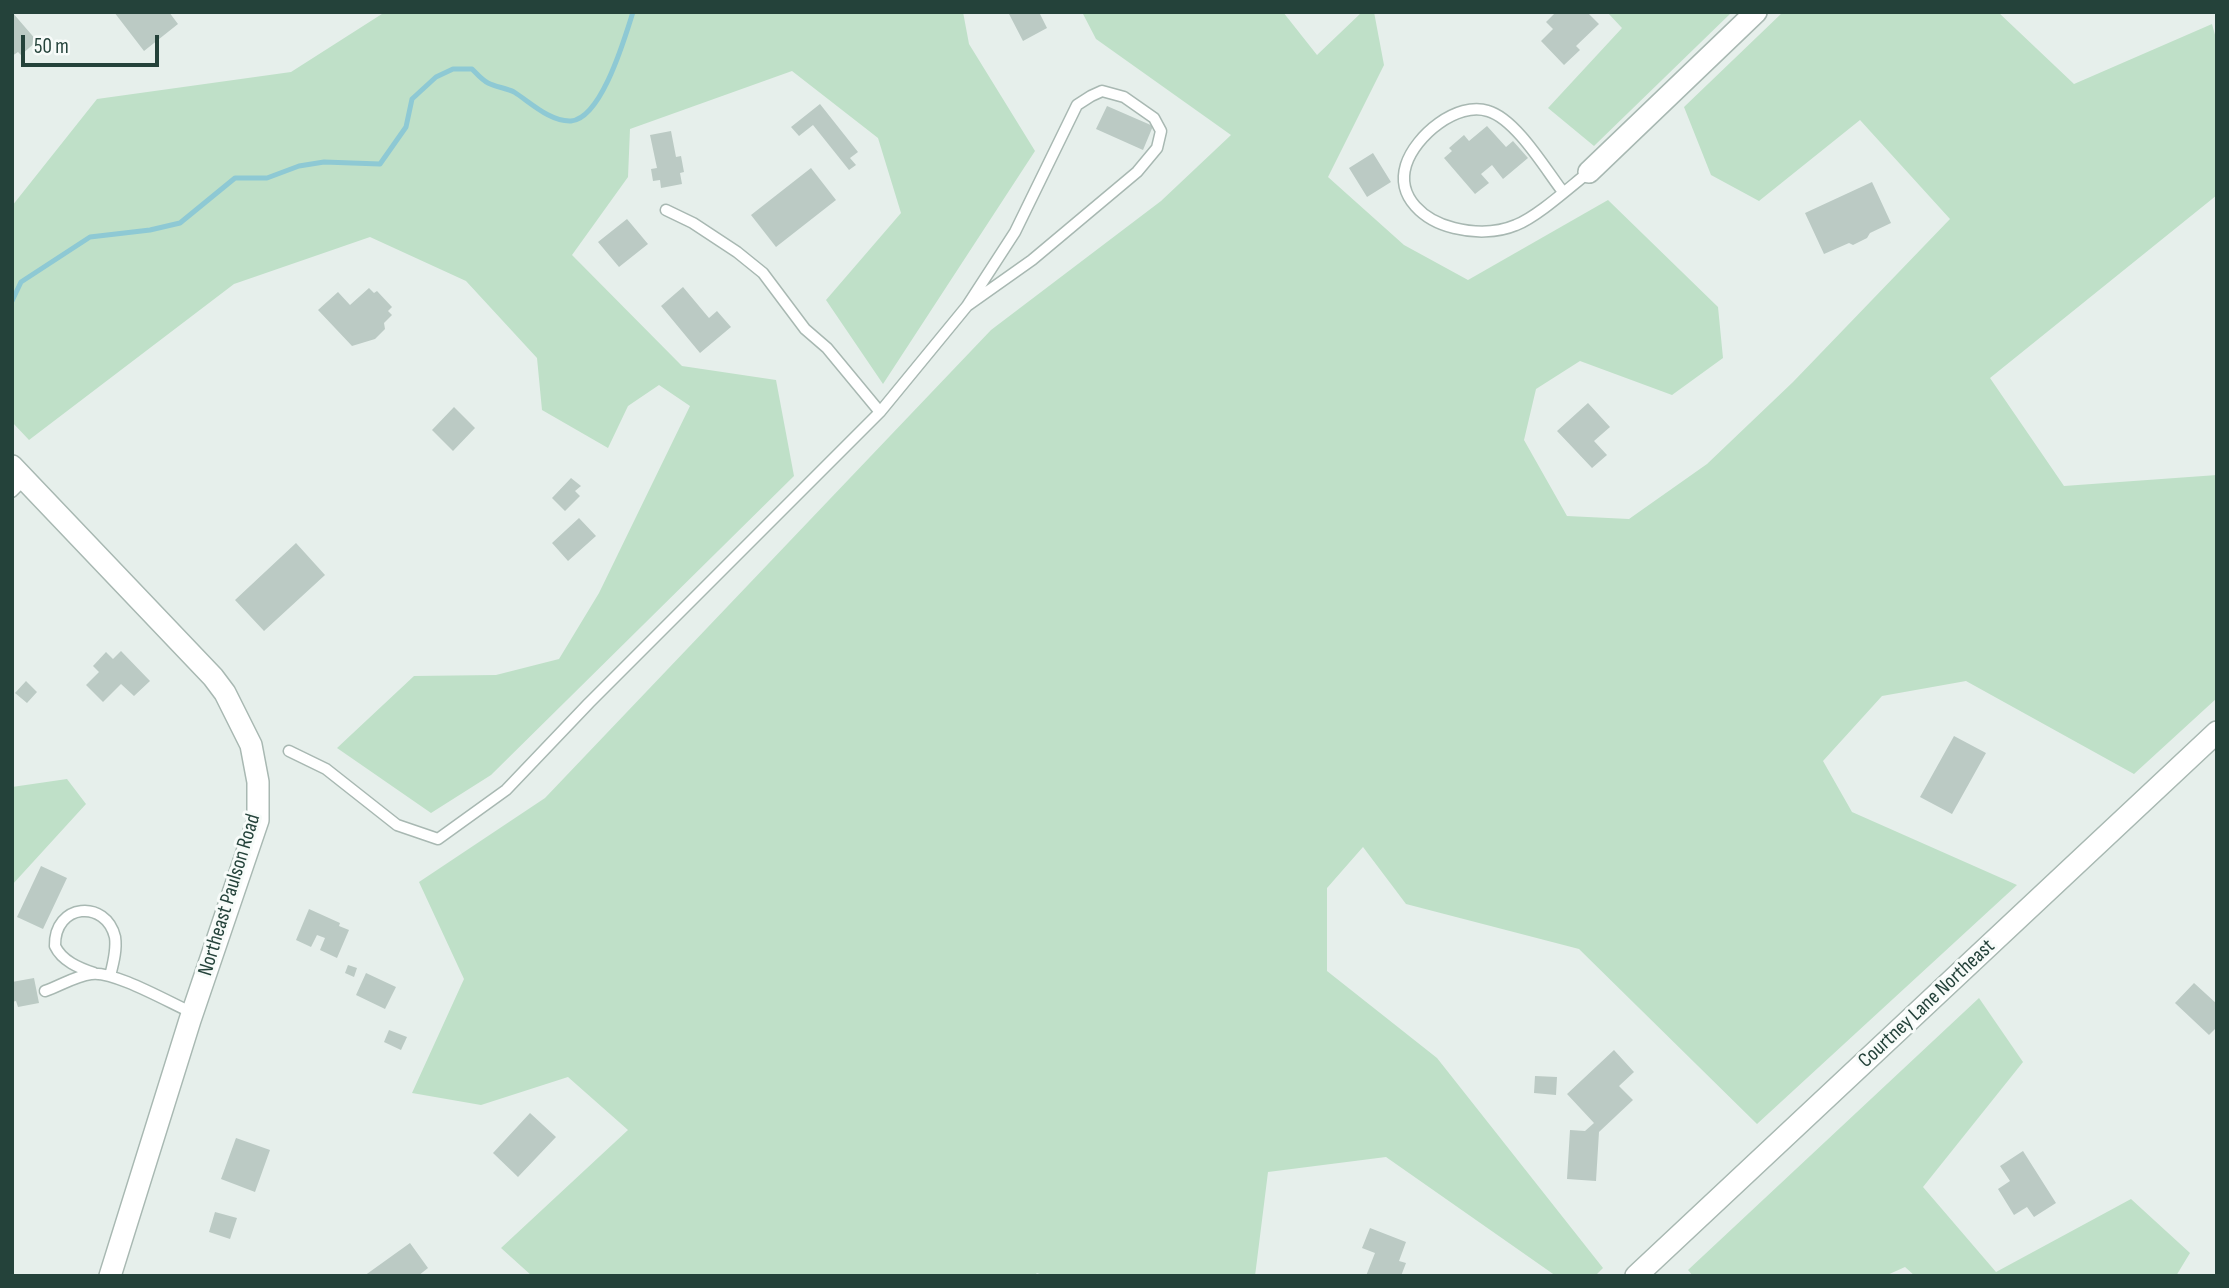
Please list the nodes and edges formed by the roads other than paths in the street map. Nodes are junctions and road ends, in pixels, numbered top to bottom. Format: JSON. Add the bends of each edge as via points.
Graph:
{"nodes":[{"id":1,"x":1756,"y":12,"type":"edge"},
{"id":2,"x":1589,"y":172,"type":"joint"},
{"id":3,"x":1563,"y":192,"type":"junction"},
{"id":4,"x":666,"y":210,"type":"dead end"},
{"id":5,"x":967,"y":306,"type":"junction"},
{"id":6,"x":880,"y":412,"type":"junction"},
{"id":7,"x":16,"y":479,"type":"edge"},
{"id":8,"x":2217,"y":732,"type":"edge"},
{"id":9,"x":289,"y":751,"type":"dead end"},
{"id":10,"x":94,"y":973,"type":"junction"},
{"id":11,"x":110,"y":976,"type":"junction"},
{"id":12,"x":45,"y":991,"type":"dead end"},
{"id":13,"x":192,"y":1013,"type":"junction"},
{"id":14,"x":110,"y":1276,"type":"edge"},
{"id":15,"x":1636,"y":1276,"type":"edge"}],
"edges":[{"from":1,"to":2,"type":"street"},
{"from":2,"to":3,"type":"lane"},
{"from":3,"to":3,"type":"lane","via":[[1517,225],[1468,232],[1438,225],[1413,206],[1405,188],[1406,164],[1440,120],[1466,110],[1488,111],[1507,122]]},
{"from":4,"to":6,"type":"lane","via":[[693,223],[763,273]]},
{"from":5,"to":5,"type":"lane","via":[[1015,232],[1077,105],[1102,91],[1124,97],[1154,118],[1161,131],[1157,148],[1137,172],[1032,260]]},
{"from":5,"to":6,"type":"lane"},
{"from":6,"to":9,"type":"lane","via":[[506,790],[438,839],[397,825],[326,769]]},
{"from":7,"to":13,"type":"street","name":"Northeast Paulson Road","via":[[213,677],[251,745],[258,782],[258,820]]},
{"from":8,"to":15,"type":"street","name":"Courtney Lane Northeast"},
{"from":10,"to":11,"type":"lane"},
{"from":10,"to":11,"type":"lane","via":[[73,964],[55,946],[59,926],[75,912],[97,915],[110,926],[116,947]]},
{"from":10,"to":12,"type":"lane"},
{"from":11,"to":13,"type":"lane"},
{"from":13,"to":14,"type":"street","name":"Northeast Paulson Road"}]}
